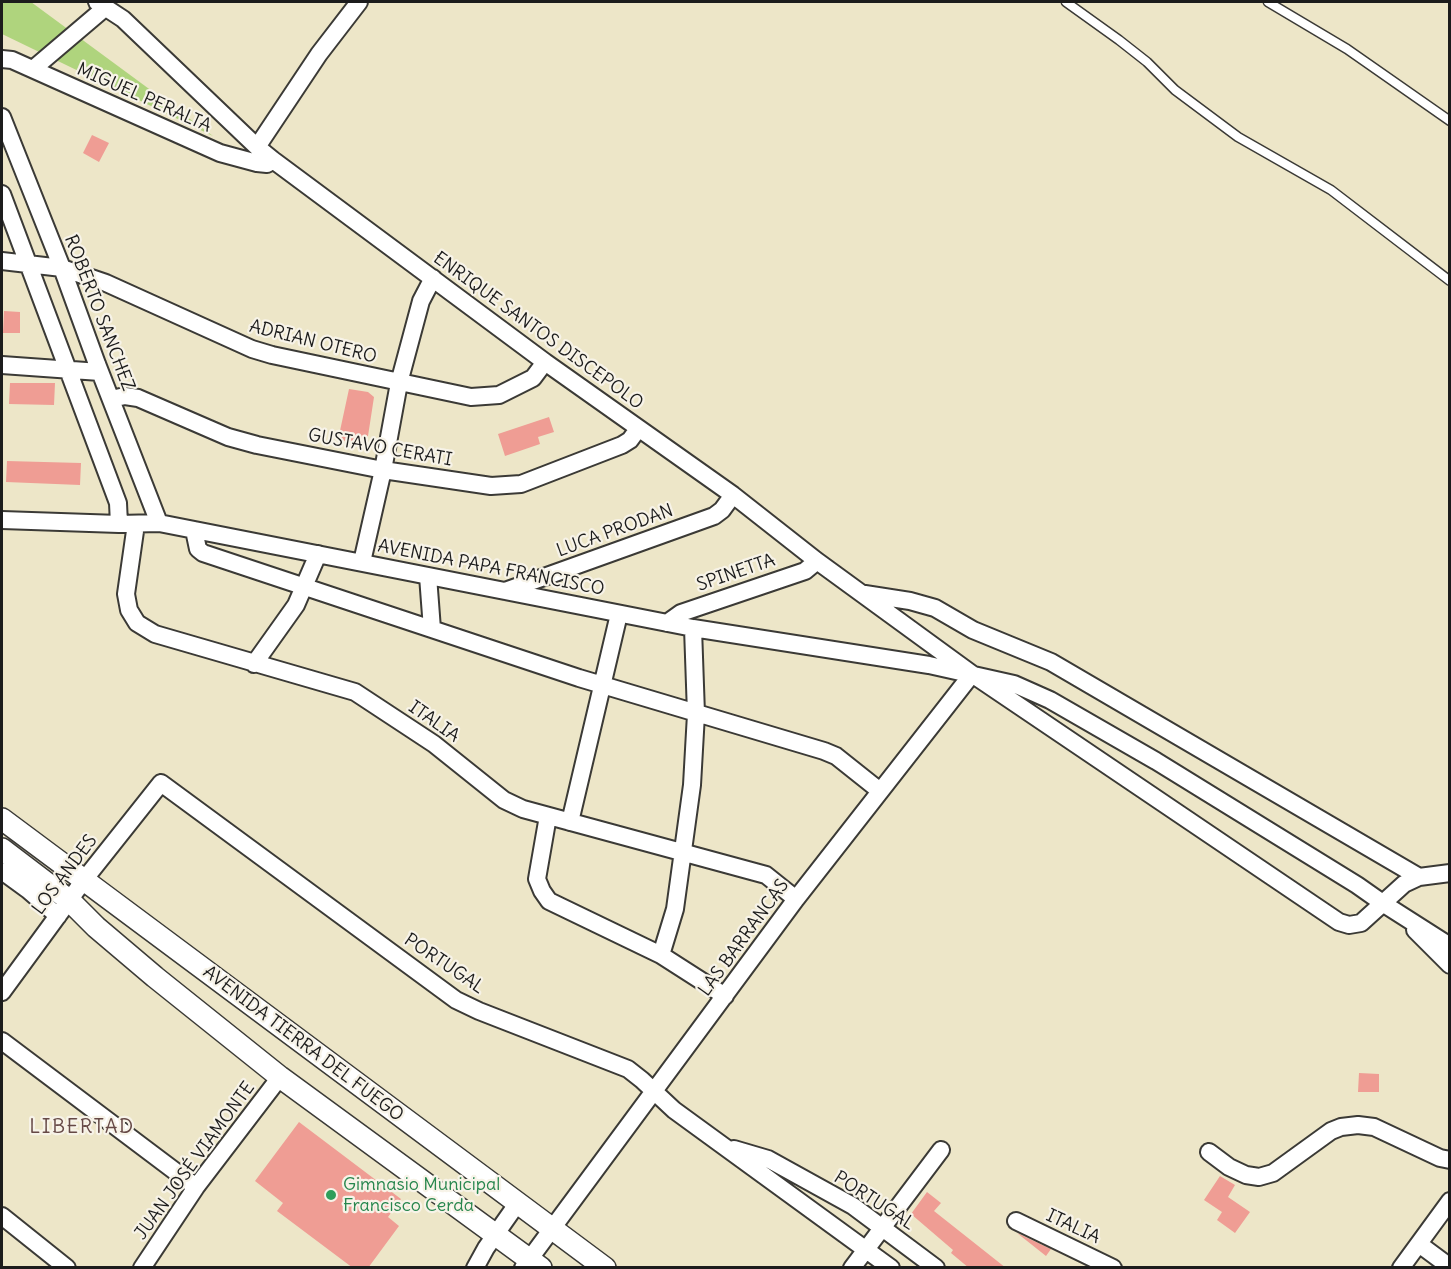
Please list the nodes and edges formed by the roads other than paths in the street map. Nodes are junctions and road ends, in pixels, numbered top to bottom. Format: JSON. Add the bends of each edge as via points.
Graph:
{"nodes":[{"id":1,"x":359,"y":2,"type":"edge"},
{"id":2,"x":1066,"y":2,"type":"edge"},
{"id":3,"x":1268,"y":2,"type":"edge"},
{"id":4,"x":106,"y":3,"type":"edge"},
{"id":5,"x":2,"y":59,"type":"edge"},
{"id":6,"x":33,"y":69,"type":"junction"},
{"id":7,"x":2,"y":117,"type":"edge"},
{"id":8,"x":1449,"y":121,"type":"edge"},
{"id":9,"x":257,"y":147,"type":"junction"},
{"id":10,"x":273,"y":160,"type":"junction"},
{"id":11,"x":2,"y":194,"type":"edge"},
{"id":12,"x":2,"y":261,"type":"edge"},
{"id":13,"x":28,"y":264,"type":"junction"},
{"id":14,"x":62,"y":268,"type":"junction"},
{"id":15,"x":433,"y":278,"type":"junction"},
{"id":16,"x":1449,"y":281,"type":"edge"},
{"id":17,"x":544,"y":362,"type":"junction"},
{"id":18,"x":2,"y":365,"type":"edge"},
{"id":19,"x":68,"y":370,"type":"junction"},
{"id":20,"x":100,"y":372,"type":"junction"},
{"id":21,"x":399,"y":383,"type":"junction"},
{"id":22,"x":111,"y":399,"type":"junction"},
{"id":23,"x":638,"y":429,"type":"junction"},
{"id":24,"x":383,"y":470,"type":"junction"},
{"id":25,"x":733,"y":495,"type":"junction"},
{"id":26,"x":2,"y":520,"type":"edge"},
{"id":27,"x":159,"y":523,"type":"junction"},
{"id":28,"x":119,"y":524,"type":"junction"},
{"id":29,"x":136,"y":524,"type":"junction"},
{"id":30,"x":194,"y":530,"type":"junction"},
{"id":31,"x":318,"y":554,"type":"junction"},
{"id":32,"x":817,"y":561,"type":"junction"},
{"id":33,"x":362,"y":562,"type":"junction"},
{"id":34,"x":428,"y":576,"type":"junction"},
{"id":35,"x":304,"y":587,"type":"junction"},
{"id":36,"x":503,"y":592,"type":"junction"},
{"id":37,"x":862,"y":594,"type":"junction"},
{"id":38,"x":619,"y":614,"type":"junction"},
{"id":39,"x":667,"y":623,"type":"junction"},
{"id":40,"x":693,"y":628,"type":"junction"},
{"id":41,"x":432,"y":629,"type":"junction"},
{"id":42,"x":254,"y":664,"type":"junction"},
{"id":43,"x":972,"y":674,"type":"junction"},
{"id":44,"x":602,"y":685,"type":"junction"},
{"id":45,"x":696,"y":714,"type":"junction"},
{"id":46,"x":161,"y":783,"type":"joint"},
{"id":47,"x":880,"y":791,"type":"junction"},
{"id":48,"x":548,"y":816,"type":"junction"},
{"id":49,"x":2,"y":819,"type":"edge"},
{"id":50,"x":570,"y":822,"type":"junction"},
{"id":51,"x":2,"y":849,"type":"edge"},
{"id":52,"x":682,"y":853,"type":"junction"},
{"id":53,"x":2,"y":871,"type":"edge"},
{"id":54,"x":1449,"y":873,"type":"edge"},
{"id":55,"x":1419,"y":877,"type":"junction"},
{"id":56,"x":84,"y":880,"type":"junction"},
{"id":57,"x":796,"y":899,"type":"junction"},
{"id":58,"x":1384,"y":904,"type":"junction"},
{"id":59,"x":64,"y":908,"type":"junction"},
{"id":60,"x":1402,"y":916,"type":"junction"},
{"id":61,"x":1449,"y":946,"type":"edge"},
{"id":62,"x":661,"y":955,"type":"junction"},
{"id":63,"x":1449,"y":965,"type":"edge"},
{"id":64,"x":2,"y":992,"type":"edge"},
{"id":65,"x":725,"y":996,"type":"junction"},
{"id":66,"x":2,"y":1041,"type":"edge"},
{"id":67,"x":280,"y":1077,"type":"junction"},
{"id":68,"x":654,"y":1091,"type":"junction"},
{"id":69,"x":722,"y":1145,"type":"junction"},
{"id":70,"x":941,"y":1150,"type":"dead end"},
{"id":71,"x":1209,"y":1152,"type":"dead end"},
{"id":72,"x":1449,"y":1160,"type":"edge"},
{"id":73,"x":196,"y":1187,"type":"junction"},
{"id":74,"x":1449,"y":1201,"type":"edge"},
{"id":75,"x":517,"y":1204,"type":"junction"},
{"id":76,"x":2,"y":1216,"type":"edge"},
{"id":77,"x":1016,"y":1221,"type":"dead end"},
{"id":78,"x":883,"y":1227,"type":"junction"},
{"id":79,"x":551,"y":1228,"type":"junction"},
{"id":80,"x":496,"y":1234,"type":"junction"},
{"id":81,"x":1419,"y":1245,"type":"junction"},
{"id":82,"x":866,"y":1249,"type":"junction"},
{"id":83,"x":531,"y":1265,"type":"edge"},
{"id":84,"x":1449,"y":1267,"type":"edge"},
{"id":85,"x":67,"y":1268,"type":"edge"},
{"id":86,"x":142,"y":1268,"type":"edge"},
{"id":87,"x":475,"y":1268,"type":"edge"},
{"id":88,"x":605,"y":1268,"type":"edge"},
{"id":89,"x":852,"y":1268,"type":"edge"},
{"id":90,"x":891,"y":1268,"type":"edge"},
{"id":91,"x":936,"y":1268,"type":"edge"},
{"id":92,"x":1113,"y":1268,"type":"edge"},
{"id":93,"x":1401,"y":1268,"type":"edge"}],
"edges":[{"from":1,"to":9,"type":"street"},
{"from":2,"to":16,"type":"lane","via":[[1238,137],[1331,190]]},
{"from":3,"to":8,"type":"lane","via":[[1347,49]]},
{"from":4,"to":6,"type":"street"},
{"from":4,"to":9,"type":"street","name":"ENRIQUE SANTOS DISCEPOLO"},
{"from":5,"to":6,"type":"street","name":"MIGUEL PERALTA"},
{"from":6,"to":10,"type":"street","name":"MIGUEL PERALTA","via":[[220,153],[257,163]]},
{"from":7,"to":14,"type":"street","name":"ROBERTO SANCHEZ"},
{"from":9,"to":10,"type":"street","name":"ENRIQUE SANTOS DISCEPOLO"},
{"from":10,"to":15,"type":"street","name":"ENRIQUE SANTOS DISCEPOLO"},
{"from":11,"to":13,"type":"street"},
{"from":12,"to":13,"type":"street","name":"ADRIAN OTERO"},
{"from":13,"to":14,"type":"street","name":"ADRIAN OTERO"},
{"from":13,"to":19,"type":"street"},
{"from":14,"to":20,"type":"street","name":"ROBERTO SANCHEZ"},
{"from":14,"to":21,"type":"street","name":"ADRIAN OTERO","via":[[106,283],[252,349]]},
{"from":15,"to":17,"type":"street","name":"ENRIQUE SANTOS DISCEPOLO"},
{"from":15,"to":21,"type":"street","via":[[421,301]]},
{"from":17,"to":21,"type":"street","name":"ADRIAN OTERO","via":[[533,378],[484,398]]},
{"from":17,"to":23,"type":"street","name":"ENRIQUE SANTOS DISCEPOLO"},
{"from":18,"to":19,"type":"street"},
{"from":19,"to":20,"type":"street"},
{"from":19,"to":28,"type":"street","via":[[118,502]]},
{"from":20,"to":22,"type":"street","name":"ROBERTO SANCHEZ"},
{"from":21,"to":24,"type":"street"},
{"from":22,"to":24,"type":"street","name":"GUSTAVO CERATI","via":[[138,398],[228,437]]},
{"from":22,"to":27,"type":"street","name":"ROBERTO SANCHEZ"},
{"from":23,"to":24,"type":"street","name":"GUSTAVO CERATI","via":[[621,445],[521,484],[491,486]]},
{"from":23,"to":25,"type":"street","name":"ENRIQUE SANTOS DISCEPOLO"},
{"from":24,"to":33,"type":"street"},
{"from":25,"to":32,"type":"street","name":"ENRIQUE SANTOS DISCEPOLO"},
{"from":25,"to":36,"type":"street","name":"LUCA PRODAN","via":[[714,516]]},
{"from":26,"to":28,"type":"street","name":"AVENIDA PAPA FRANCISCO"},
{"from":27,"to":29,"type":"street","name":"AVENIDA PAPA FRANCISCO"},
{"from":27,"to":30,"type":"street","name":"AVENIDA PAPA FRANCISCO"},
{"from":28,"to":29,"type":"street","name":"AVENIDA PAPA FRANCISCO"},
{"from":29,"to":42,"type":"street","name":"ITALIA","via":[[126,594],[137,623],[155,634]]},
{"from":30,"to":31,"type":"street","name":"AVENIDA PAPA FRANCISCO"},
{"from":30,"to":35,"type":"street","via":[[198,549],[203,553]]},
{"from":31,"to":33,"type":"street","name":"AVENIDA PAPA FRANCISCO"},
{"from":31,"to":35,"type":"street"},
{"from":32,"to":37,"type":"street","name":"ENRIQUE SANTOS DISCEPOLO"},
{"from":32,"to":39,"type":"street","name":"SPINETTA","via":[[805,571],[681,612]]},
{"from":33,"to":34,"type":"street","name":"AVENIDA PAPA FRANCISCO"},
{"from":34,"to":36,"type":"street","name":"AVENIDA PAPA FRANCISCO"},
{"from":34,"to":41,"type":"street"},
{"from":35,"to":41,"type":"street"},
{"from":35,"to":42,"type":"street","via":[[296,605]]},
{"from":36,"to":38,"type":"street","name":"AVENIDA PAPA FRANCISCO"},
{"from":37,"to":43,"type":"street","name":"ENRIQUE SANTOS DISCEPOLO"},
{"from":37,"to":55,"type":"street","via":[[935,608],[973,630],[1051,662]]},
{"from":38,"to":39,"type":"street","name":"AVENIDA PAPA FRANCISCO"},
{"from":38,"to":44,"type":"street"},
{"from":39,"to":40,"type":"street","name":"AVENIDA PAPA FRANCISCO"},
{"from":40,"to":43,"type":"street","name":"AVENIDA PAPA FRANCISCO"},
{"from":40,"to":45,"type":"street"},
{"from":41,"to":44,"type":"street"},
{"from":42,"to":48,"type":"street","name":"ITALIA","via":[[355,692],[434,744],[504,800]]},
{"from":43,"to":47,"type":"street","name":"LAS BARRANCAS"},
{"from":43,"to":58,"type":"street","name":"AVENIDA PAPA FRANCISCO","via":[[1014,684],[1050,700],[1156,761]]},
{"from":43,"to":58,"type":"street","name":"ENRIQUE SANTOS DISCEPOLO","via":[[1338,922],[1361,923]]},
{"from":44,"to":45,"type":"street"},
{"from":44,"to":50,"type":"street"},
{"from":45,"to":47,"type":"street","via":[[836,756]]},
{"from":45,"to":52,"type":"street","via":[[692,785]]},
{"from":46,"to":56,"type":"street","name":"LOS ANDES"},
{"from":46,"to":68,"type":"street","name":"PORTUGAL","via":[[456,1000],[628,1069]]},
{"from":47,"to":57,"type":"street","name":"LAS BARRANCAS"},
{"from":48,"to":50,"type":"street","name":"ITALIA"},
{"from":48,"to":62,"type":"street","via":[[537,879],[549,901]]},
{"from":49,"to":56,"type":"street","name":"AVENIDA TIERRA DEL FUEGO"},
{"from":50,"to":52,"type":"street","name":"ITALIA"},
{"from":51,"to":59,"type":"street","name":"AVENIDA TIERRA DEL FUEGO"},
{"from":52,"to":57,"type":"street","name":"ITALIA","via":[[766,875]]},
{"from":52,"to":62,"type":"street","via":[[675,909]]},
{"from":53,"to":59,"type":"street"},
{"from":54,"to":55,"type":"street"},
{"from":55,"to":58,"type":"street","name":"ENRIQUE SANTOS DISCEPOLO","via":[[1404,884]]},
{"from":56,"to":59,"type":"street","name":"LOS ANDES"},
{"from":56,"to":75,"type":"street","name":"AVENIDA TIERRA DEL FUEGO"},
{"from":57,"to":65,"type":"street","name":"LAS BARRANCAS"},
{"from":58,"to":60,"type":"street","name":"AVENIDA PAPA FRANCISCO"},
{"from":59,"to":64,"type":"street","name":"LOS ANDES"},
{"from":59,"to":67,"type":"street","name":"AVENIDA TIERRA DEL FUEGO","via":[[96,927]]},
{"from":60,"to":61,"type":"street"},
{"from":60,"to":63,"type":"street"},
{"from":62,"to":65,"type":"street"},
{"from":65,"to":68,"type":"street","name":"LAS BARRANCAS"},
{"from":66,"to":73,"type":"street"},
{"from":67,"to":73,"type":"street","name":"JUAN JOSÉ VIAMONTE"},
{"from":67,"to":80,"type":"street","name":"AVENIDA TIERRA DEL FUEGO"},
{"from":68,"to":69,"type":"street","name":"PORTUGAL"},
{"from":68,"to":79,"type":"street","name":"LAS BARRANCAS"},
{"from":69,"to":78,"type":"street","name":"PORTUGAL","via":[[768,1159],[854,1206]]},
{"from":69,"to":82,"type":"street","name":"PORTUGAL"},
{"from":70,"to":78,"type":"street"},
{"from":71,"to":72,"type":"street","via":[[1229,1167],[1259,1177],[1273,1173],[1331,1131],[1358,1125],[1374,1127]]},
{"from":73,"to":86,"type":"street","name":"JUAN JOSÉ VIAMONTE"},
{"from":74,"to":81,"type":"street"},
{"from":75,"to":79,"type":"street","name":"AVENIDA TIERRA DEL FUEGO"},
{"from":75,"to":80,"type":"street"},
{"from":76,"to":85,"type":"street"},
{"from":77,"to":92,"type":"street","name":"ITALIA"},
{"from":78,"to":82,"type":"street"},
{"from":78,"to":91,"type":"street","name":"PORTUGAL"},
{"from":79,"to":83,"type":"street","name":"LAS BARRANCAS"},
{"from":79,"to":88,"type":"street","name":"AVENIDA TIERRA DEL FUEGO"},
{"from":80,"to":83,"type":"street","name":"AVENIDA TIERRA DEL FUEGO"},
{"from":80,"to":87,"type":"street"},
{"from":81,"to":84,"type":"street"},
{"from":81,"to":93,"type":"street"},
{"from":82,"to":89,"type":"street"},
{"from":82,"to":90,"type":"street","name":"PORTUGAL"}]}
